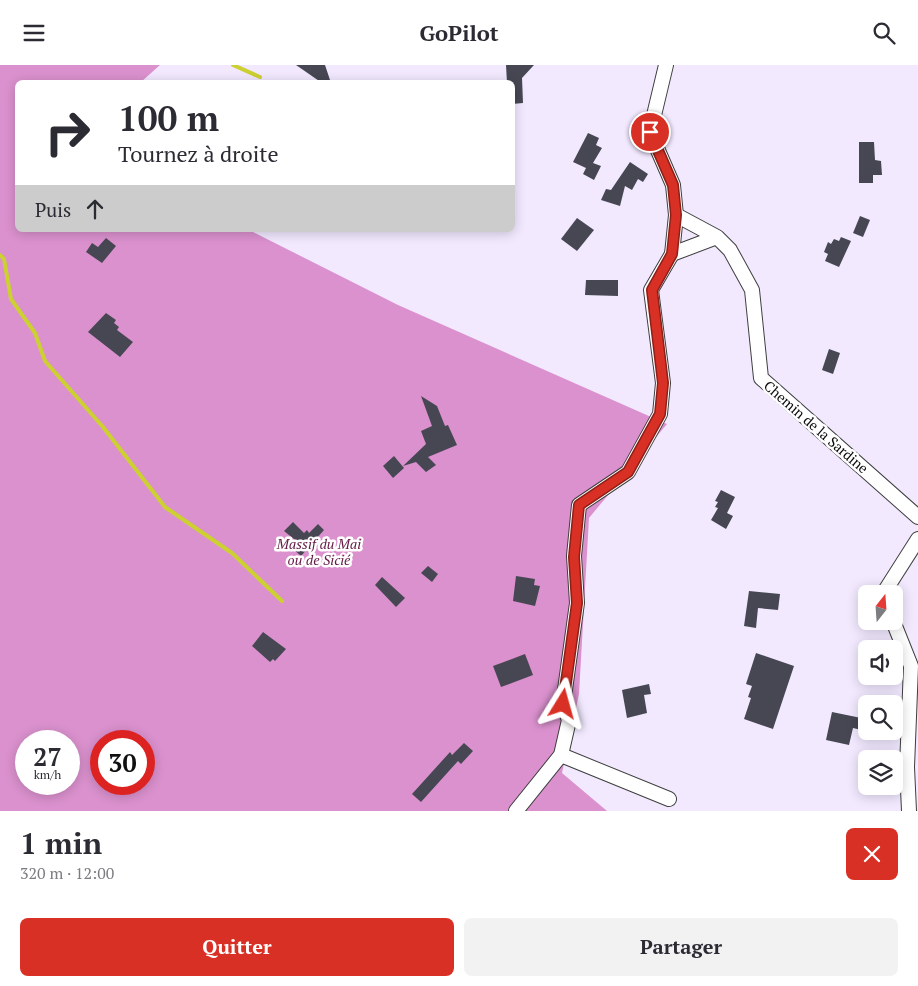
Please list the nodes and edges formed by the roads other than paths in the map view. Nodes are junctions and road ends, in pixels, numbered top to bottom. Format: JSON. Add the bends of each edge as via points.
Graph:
{"nodes":[{"id":1,"x":666,"y":65,"type":"edge"},
{"id":2,"x":676,"y":215,"type":"junction"},
{"id":3,"x":718,"y":237,"type":"junction"},
{"id":4,"x":672,"y":254,"type":"junction"},
{"id":5,"x":918,"y":517,"type":"edge"},
{"id":6,"x":918,"y":539,"type":"edge"},
{"id":7,"x":888,"y":585,"type":"edge"},
{"id":8,"x":897,"y":630,"type":"edge"},
{"id":9,"x":561,"y":755,"type":"junction"},
{"id":10,"x":669,"y":799,"type":"dead end"},
{"id":11,"x":516,"y":811,"type":"edge"},
{"id":12,"x":909,"y":811,"type":"edge"}],
"edges":[{"from":1,"to":2,"type":"street","via":[[650,132],[673,185]]},
{"from":2,"to":3,"type":"street"},
{"from":2,"to":4,"type":"street"},
{"from":3,"to":4,"type":"street"},
{"from":3,"to":5,"type":"street","name":"Chemin de la Sardine","via":[[730,250],[752,290],[761,378]]},
{"from":4,"to":9,"type":"street","via":[[652,290],[663,383],[660,414],[628,472],[579,505],[574,557],[577,603],[563,704],[569,720]]},
{"from":6,"to":7,"type":"street"},
{"from":8,"to":12,"type":"street","via":[[911,666],[907,767]]},
{"from":9,"to":10,"type":"street"},
{"from":9,"to":11,"type":"street"}]}
